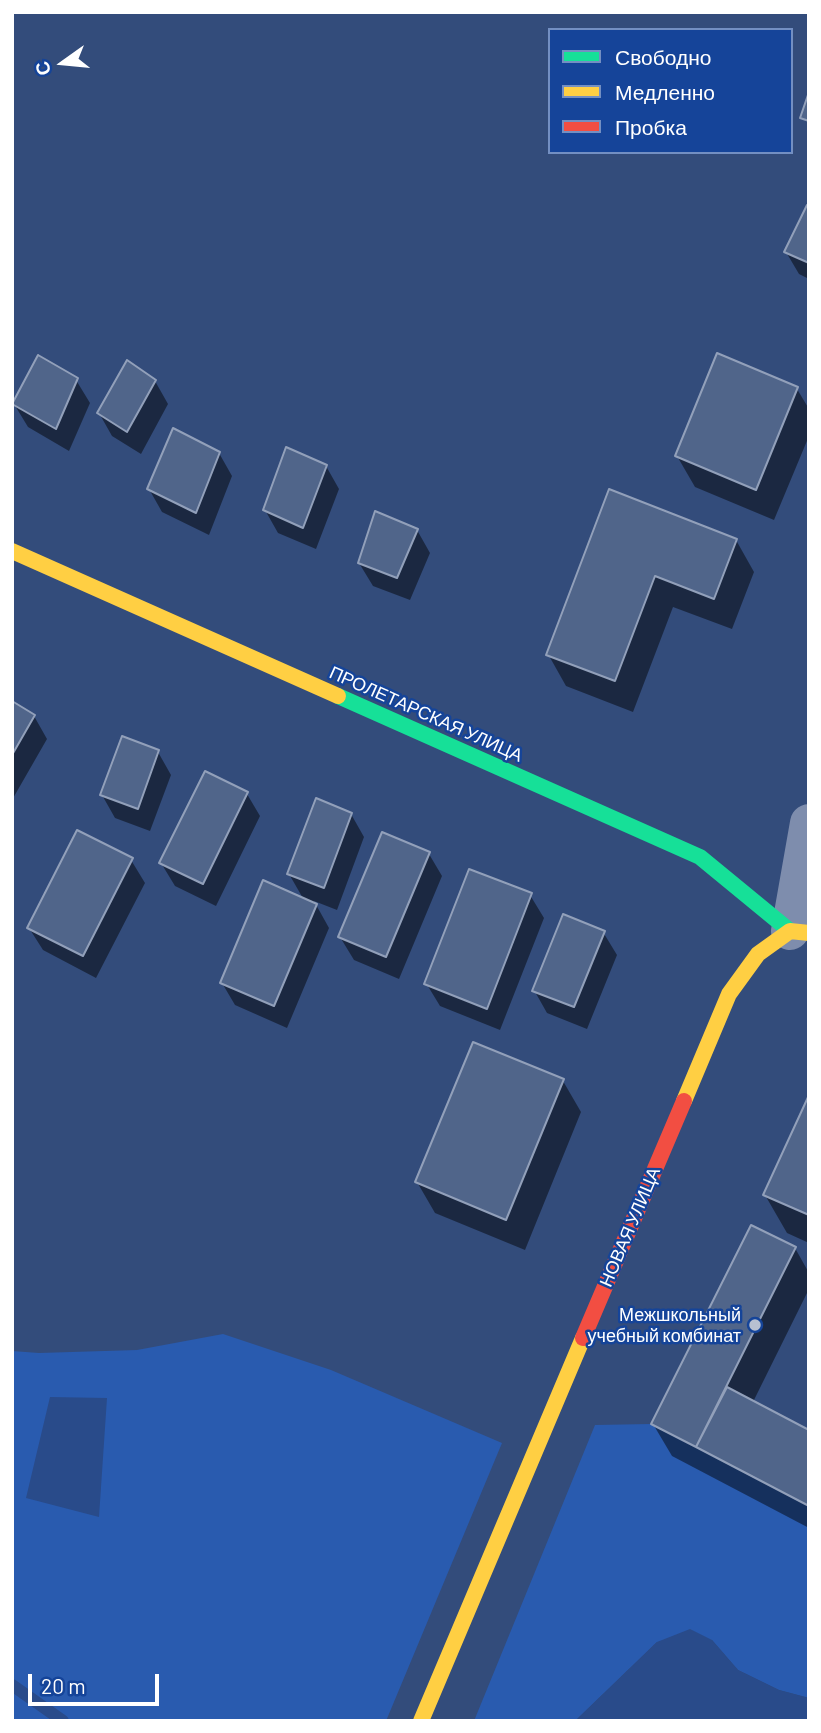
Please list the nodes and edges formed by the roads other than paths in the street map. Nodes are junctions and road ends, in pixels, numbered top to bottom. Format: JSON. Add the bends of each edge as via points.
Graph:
{"nodes":[{"id":1,"x":12,"y":551,"type":"edge"},
{"id":2,"x":809,"y":823,"type":"edge"},
{"id":3,"x":799,"y":932,"type":"edge"},
{"id":4,"x":421,"y":1721,"type":"edge"}],
"edges":[{"from":1,"to":3,"type":"main road","name":"ПРОЛЕТАРСКАЯ УЛИЦА","via":[[700,857]]},
{"from":2,"to":3,"type":"street"},
{"from":3,"to":4,"type":"main road","name":"НОВАЯ УЛИЦА","via":[[758,954],[729,994]]}]}
